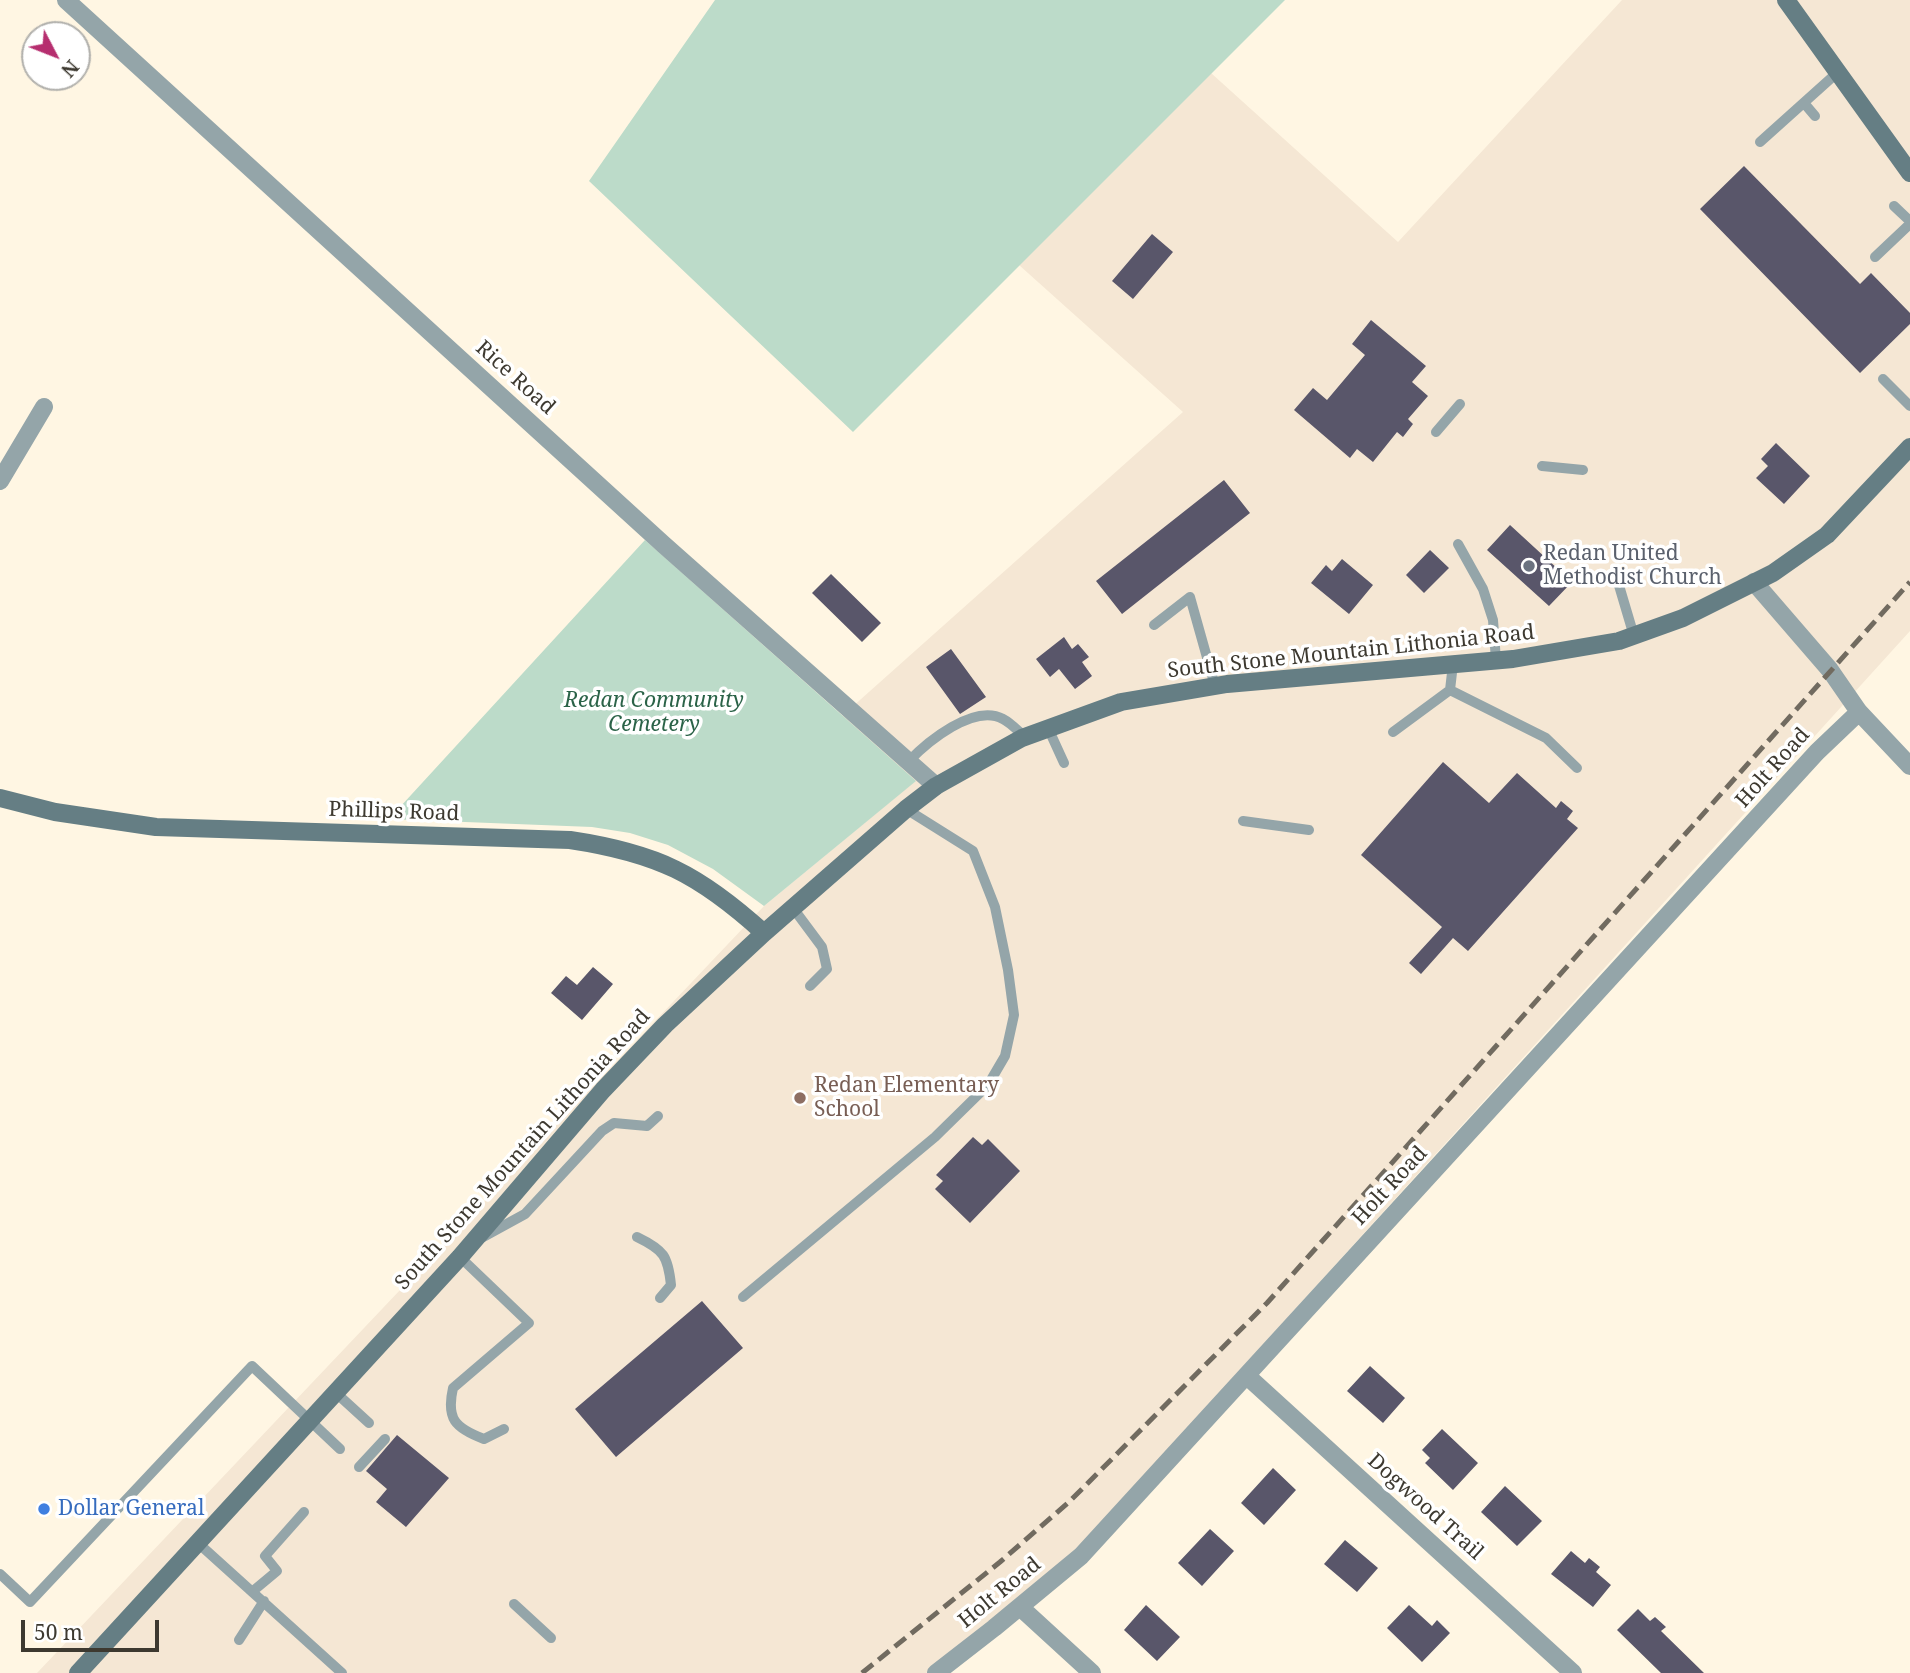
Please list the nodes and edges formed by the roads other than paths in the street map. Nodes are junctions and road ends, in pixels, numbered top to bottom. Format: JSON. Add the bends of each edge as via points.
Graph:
{"nodes":[{"id":1,"x":66,"y":0,"type":"edge"},
{"id":2,"x":1786,"y":0,"type":"edge"},
{"id":3,"x":1838,"y":72,"type":"junction"},
{"id":4,"x":1804,"y":103,"type":"junction"},
{"id":5,"x":1815,"y":116,"type":"dead end"},
{"id":6,"x":1760,"y":142,"type":"dead end"},
{"id":7,"x":1910,"y":173,"type":"edge"},
{"id":8,"x":1894,"y":206,"type":"dead end"},
{"id":9,"x":1910,"y":223,"type":"edge"},
{"id":10,"x":1875,"y":257,"type":"dead end"},
{"id":11,"x":1884,"y":379,"type":"dead end"},
{"id":12,"x":1460,"y":404,"type":"dead end"},
{"id":13,"x":1910,"y":406,"type":"edge"},
{"id":14,"x":44,"y":407,"type":"dead end"},
{"id":15,"x":1436,"y":432,"type":"dead end"},
{"id":16,"x":1910,"y":447,"type":"edge"},
{"id":17,"x":1542,"y":466,"type":"dead end"},
{"id":18,"x":1583,"y":470,"type":"dead end"},
{"id":19,"x":0,"y":481,"type":"edge"},
{"id":20,"x":1458,"y":544,"type":"dead end"},
{"id":21,"x":1615,"y":572,"type":"dead end"},
{"id":22,"x":1754,"y":582,"type":"junction"},
{"id":23,"x":1154,"y":625,"type":"dead end"},
{"id":24,"x":1634,"y":636,"type":"junction"},
{"id":25,"x":1496,"y":660,"type":"junction"},
{"id":26,"x":1454,"y":664,"type":"junction"},
{"id":27,"x":1215,"y":686,"type":"junction"},
{"id":28,"x":1450,"y":690,"type":"junction"},
{"id":29,"x":1859,"y":712,"type":"junction"},
{"id":30,"x":1048,"y":728,"type":"junction"},
{"id":31,"x":1393,"y":733,"type":"dead end"},
{"id":32,"x":1025,"y":737,"type":"junction"},
{"id":33,"x":908,"y":762,"type":"junction"},
{"id":34,"x":1064,"y":763,"type":"dead end"},
{"id":35,"x":1910,"y":766,"type":"edge"},
{"id":36,"x":1577,"y":768,"type":"dead end"},
{"id":37,"x":936,"y":786,"type":"junction"},
{"id":38,"x":0,"y":798,"type":"edge"},
{"id":39,"x":906,"y":808,"type":"junction"},
{"id":40,"x":1243,"y":821,"type":"dead end"},
{"id":41,"x":1310,"y":830,"type":"dead end"},
{"id":42,"x":793,"y":908,"type":"junction"},
{"id":43,"x":764,"y":933,"type":"junction"},
{"id":44,"x":810,"y":986,"type":"dead end"},
{"id":45,"x":658,"y":1116,"type":"dead end"},
{"id":46,"x":637,"y":1237,"type":"dead end"},
{"id":47,"x":472,"y":1243,"type":"junction"},
{"id":48,"x":460,"y":1257,"type":"junction"},
{"id":49,"x":743,"y":1297,"type":"dead end"},
{"id":50,"x":660,"y":1298,"type":"dead end"},
{"id":51,"x":1247,"y":1376,"type":"junction"},
{"id":52,"x":335,"y":1392,"type":"junction"},
{"id":53,"x":309,"y":1421,"type":"junction"},
{"id":54,"x":369,"y":1423,"type":"dead end"},
{"id":55,"x":504,"y":1429,"type":"dead end"},
{"id":56,"x":385,"y":1439,"type":"dead end"},
{"id":57,"x":340,"y":1450,"type":"dead end"},
{"id":58,"x":359,"y":1466,"type":"dead end"},
{"id":59,"x":304,"y":1512,"type":"dead end"},
{"id":60,"x":198,"y":1543,"type":"junction"},
{"id":61,"x":0,"y":1574,"type":"edge"},
{"id":62,"x":253,"y":1591,"type":"junction"},
{"id":63,"x":264,"y":1601,"type":"junction"},
{"id":64,"x":514,"y":1604,"type":"dead end"},
{"id":65,"x":1020,"y":1607,"type":"junction"},
{"id":66,"x":551,"y":1638,"type":"dead end"},
{"id":67,"x":239,"y":1640,"type":"dead end"},
{"id":68,"x":78,"y":1673,"type":"edge"},
{"id":69,"x":342,"y":1673,"type":"edge"},
{"id":70,"x":936,"y":1673,"type":"edge"},
{"id":71,"x":1092,"y":1673,"type":"edge"},
{"id":72,"x":1573,"y":1673,"type":"edge"}],
"edges":[{"from":1,"to":33,"type":"street","name":"Rice Road"},
{"from":2,"to":3,"type":"main road"},
{"from":3,"to":4,"type":"lane"},
{"from":3,"to":7,"type":"main road"},
{"from":4,"to":5,"type":"lane"},
{"from":4,"to":6,"type":"lane"},
{"from":8,"to":9,"type":"lane"},
{"from":9,"to":10,"type":"lane"},
{"from":11,"to":13,"type":"lane"},
{"from":12,"to":15,"type":"lane"},
{"from":14,"to":19,"type":"street"},
{"from":16,"to":22,"type":"main road","name":"South Stone Mountain Lithonia Road","via":[[1827,535]]},
{"from":17,"to":18,"type":"lane"},
{"from":20,"to":25,"type":"lane","via":[[1483,589],[1493,620]]},
{"from":21,"to":24,"type":"lane"},
{"from":22,"to":24,"type":"main road","name":"South Stone Mountain Lithonia Road","via":[[1683,618]]},
{"from":22,"to":29,"type":"street","via":[[1830,670]]},
{"from":23,"to":27,"type":"lane","via":[[1190,597]]},
{"from":24,"to":25,"type":"main road","name":"South Stone Mountain Lithonia Road"},
{"from":25,"to":26,"type":"main road","name":"South Stone Mountain Lithonia Road"},
{"from":26,"to":27,"type":"main road","name":"South Stone Mountain Lithonia Road"},
{"from":26,"to":28,"type":"lane"},
{"from":27,"to":30,"type":"main road","name":"South Stone Mountain Lithonia Road","via":[[1121,702]]},
{"from":28,"to":31,"type":"lane"},
{"from":28,"to":36,"type":"lane","via":[[1546,738]]},
{"from":29,"to":35,"type":"street"},
{"from":29,"to":51,"type":"street","name":"Holt Road","via":[[1817,752]]},
{"from":30,"to":32,"type":"main road","name":"South Stone Mountain Lithonia Road"},
{"from":30,"to":34,"type":"lane"},
{"from":32,"to":33,"type":"lane","via":[[1002,718],[978,716],[955,724]]},
{"from":32,"to":37,"type":"main road","name":"South Stone Mountain Lithonia Road"},
{"from":33,"to":37,"type":"street","name":"Rice Road"},
{"from":37,"to":39,"type":"main road","name":"South Stone Mountain Lithonia Road"},
{"from":38,"to":43,"type":"main road","name":"Phillips Road","via":[[55,812],[156,827],[570,840],[612,846],[693,877]]},
{"from":39,"to":42,"type":"main road","name":"South Stone Mountain Lithonia Road"},
{"from":39,"to":49,"type":"lane","via":[[973,851],[995,907],[1008,970],[1014,1015],[1005,1056],[988,1085],[936,1138]]},
{"from":40,"to":41,"type":"lane"},
{"from":42,"to":43,"type":"main road","name":"South Stone Mountain Lithonia Road"},
{"from":42,"to":44,"type":"lane","via":[[822,947],[827,969]]},
{"from":43,"to":47,"type":"main road","name":"South Stone Mountain Lithonia Road","via":[[603,1090]]},
{"from":45,"to":47,"type":"lane","via":[[647,1126],[614,1123],[602,1131],[525,1214]]},
{"from":46,"to":50,"type":"lane","via":[[653,1245],[668,1262],[671,1285]]},
{"from":47,"to":48,"type":"main road","name":"South Stone Mountain Lithonia Road"},
{"from":48,"to":52,"type":"main road","name":"South Stone Mountain Lithonia Road"},
{"from":48,"to":55,"type":"lane","via":[[529,1322],[453,1388],[449,1404],[452,1419],[467,1433],[484,1439]]},
{"from":51,"to":65,"type":"street","name":"Holt Road","via":[[1081,1556]]},
{"from":51,"to":72,"type":"street","name":"Dogwood Trail"},
{"from":52,"to":53,"type":"main road","name":"South Stone Mountain Lithonia Road"},
{"from":52,"to":54,"type":"lane"},
{"from":53,"to":57,"type":"lane"},
{"from":53,"to":60,"type":"main road","name":"South Stone Mountain Lithonia Road"},
{"from":53,"to":61,"type":"lane","via":[[252,1366],[30,1602]]},
{"from":56,"to":58,"type":"lane"},
{"from":59,"to":62,"type":"lane","via":[[265,1556],[277,1571]]},
{"from":60,"to":62,"type":"lane"},
{"from":60,"to":68,"type":"main road","name":"South Stone Mountain Lithonia Road"},
{"from":62,"to":63,"type":"lane"},
{"from":63,"to":67,"type":"lane"},
{"from":63,"to":69,"type":"lane"},
{"from":64,"to":66,"type":"lane"},
{"from":65,"to":70,"type":"street","name":"Holt Road"},
{"from":65,"to":71,"type":"street"}]}
